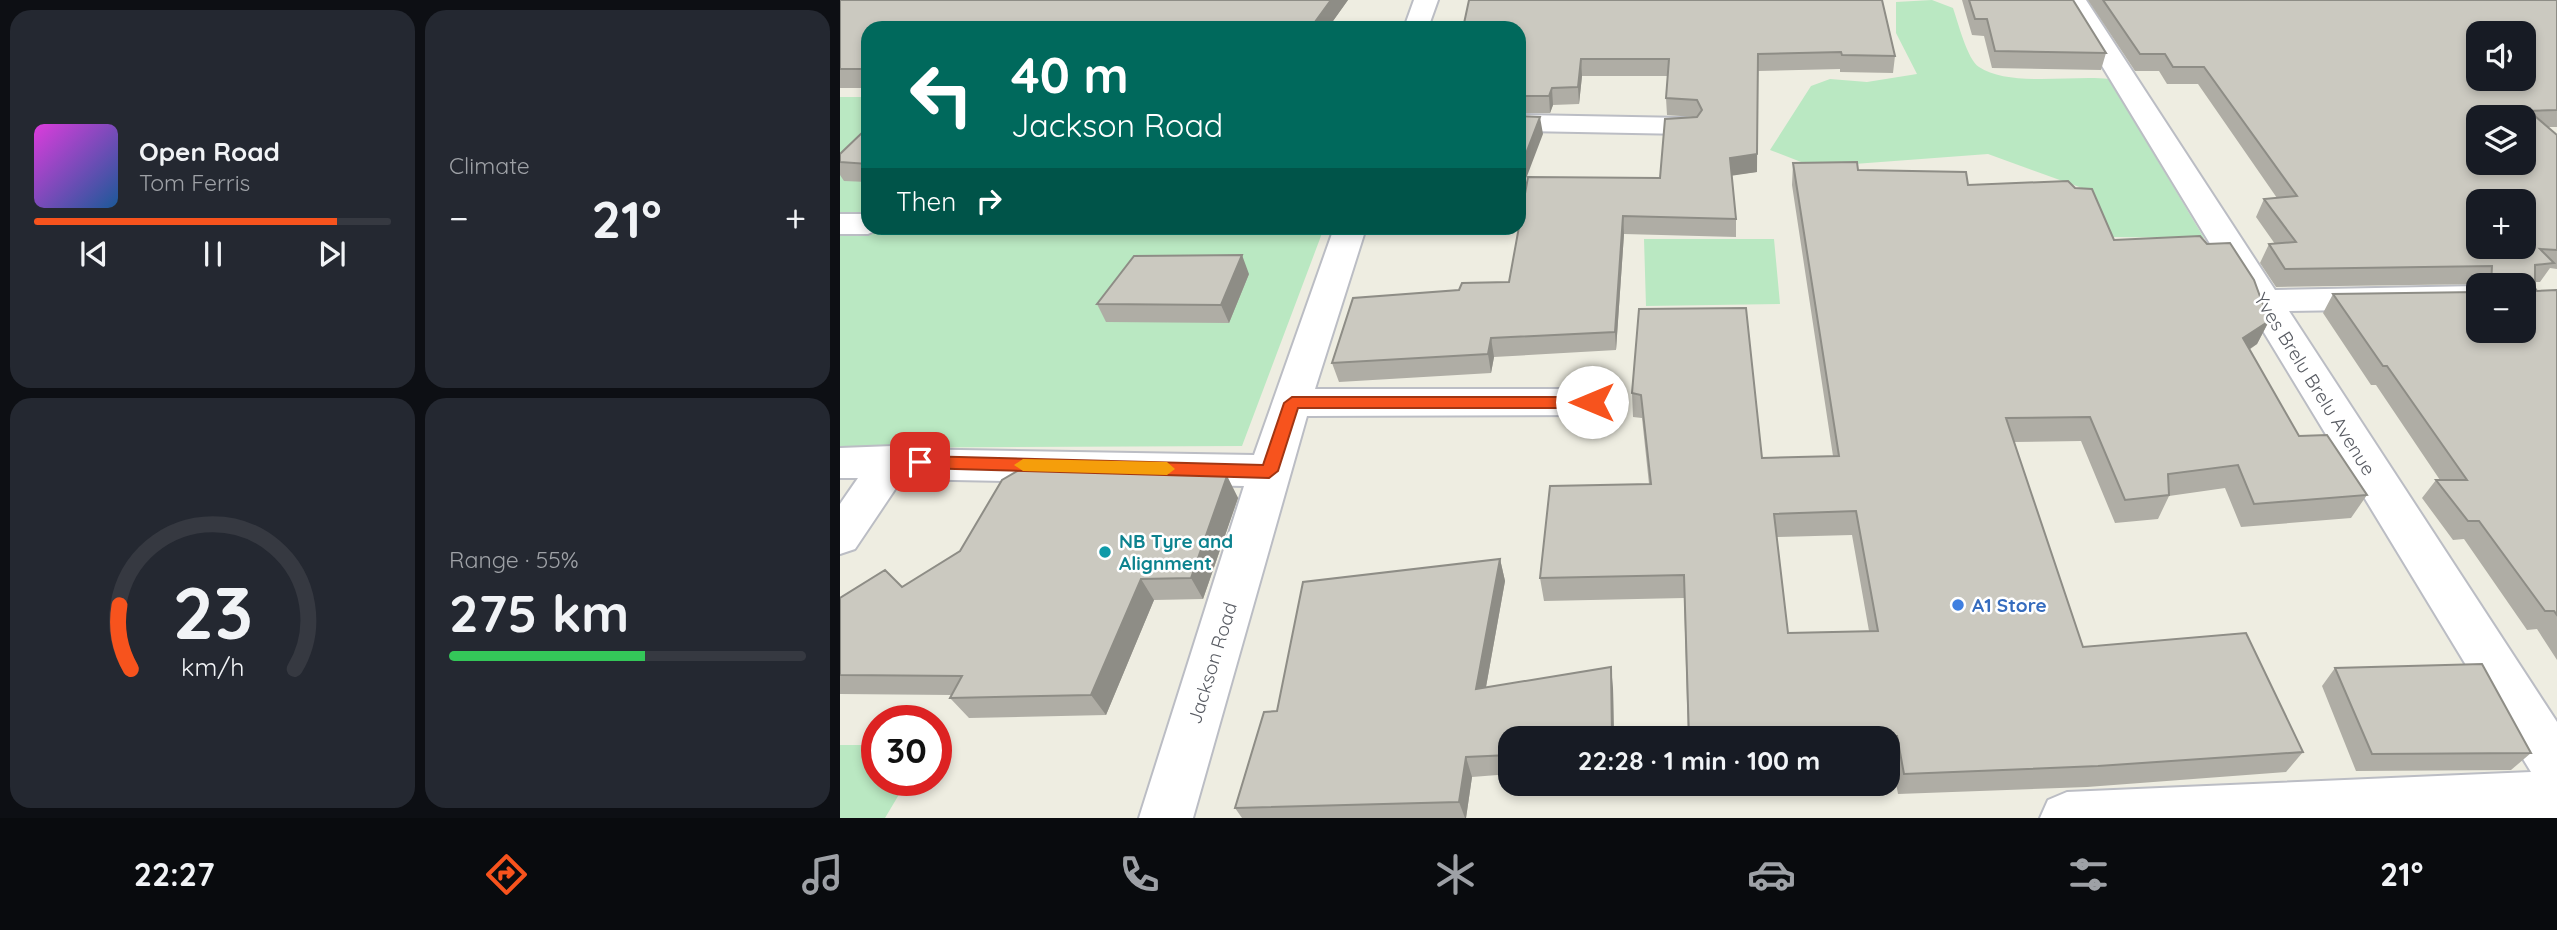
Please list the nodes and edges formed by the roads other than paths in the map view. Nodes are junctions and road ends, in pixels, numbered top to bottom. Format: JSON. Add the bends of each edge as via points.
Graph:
{"nodes":[{"id":1,"x":1426,"y":0,"type":"edge"},
{"id":2,"x":2074,"y":0,"type":"edge"},
{"id":3,"x":1418,"y":21,"type":"edge"},
{"id":4,"x":1526,"y":123,"type":"edge"},
{"id":5,"x":1686,"y":126,"type":"edge"},
{"id":6,"x":840,"y":224,"type":"edge"},
{"id":7,"x":861,"y":224,"type":"edge"},
{"id":8,"x":1348,"y":235,"type":"edge"},
{"id":9,"x":2466,"y":297,"type":"edge"},
{"id":10,"x":2262,"y":301,"type":"junction"},
{"id":11,"x":1592,"y":402,"type":"dead end"},
{"id":12,"x":1292,"y":403,"type":"junction"},
{"id":13,"x":893,"y":461,"type":"junction"},
{"id":14,"x":840,"y":463,"type":"edge"},
{"id":15,"x":1269,"y":471,"type":"junction"},
{"id":16,"x":840,"y":537,"type":"edge"},
{"id":17,"x":2557,"y":767,"type":"edge"},
{"id":18,"x":2557,"y":796,"type":"edge"},
{"id":19,"x":2163,"y":816,"type":"edge"},
{"id":20,"x":1166,"y":818,"type":"edge"},
{"id":21,"x":2067,"y":818,"type":"edge"}],
"edges":[{"from":1,"to":3,"type":"street"},
{"from":2,"to":10,"type":"street","name":"Yves Brelu Brelu Avenue"},
{"from":4,"to":5,"type":"street"},
{"from":6,"to":7,"type":"street"},
{"from":8,"to":12,"type":"street","name":"Jackson Road"},
{"from":9,"to":10,"type":"street"},
{"from":10,"to":17,"type":"street","name":"Yves Brelu Brelu Avenue"},
{"from":11,"to":12,"type":"street"},
{"from":12,"to":15,"type":"street","name":"Jackson Road"},
{"from":13,"to":14,"type":"street"},
{"from":13,"to":15,"type":"street"},
{"from":13,"to":16,"type":"street"},
{"from":15,"to":20,"type":"street","name":"Jackson Road"},
{"from":18,"to":19,"type":"street"},
{"from":19,"to":21,"type":"street"}]}
